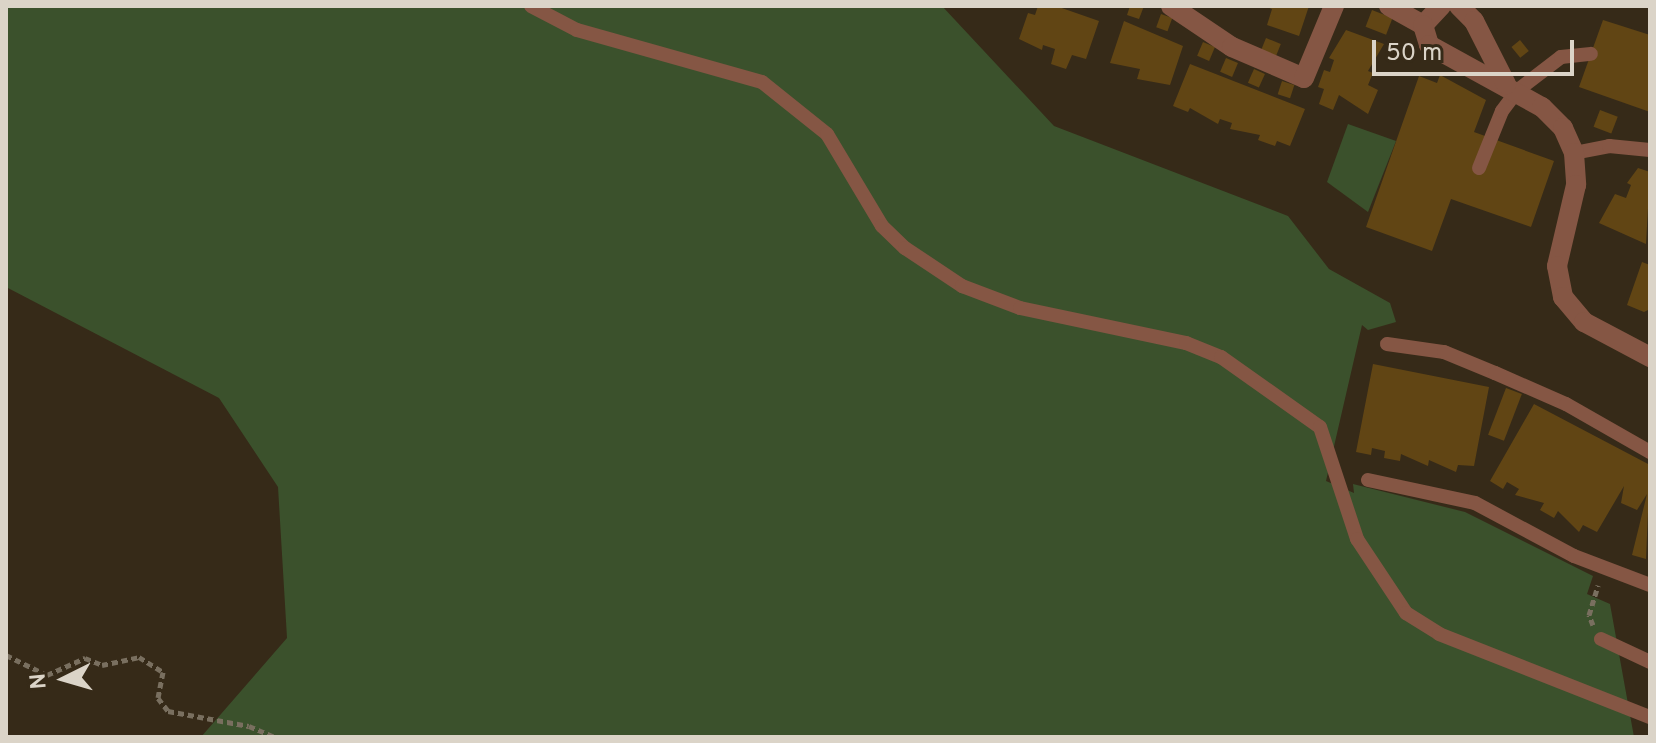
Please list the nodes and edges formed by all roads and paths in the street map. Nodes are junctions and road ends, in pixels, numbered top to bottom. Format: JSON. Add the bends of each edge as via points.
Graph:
{"nodes":[{"id":1,"x":531,"y":6,"type":"edge"},
{"id":2,"x":1171,"y":6,"type":"edge"},
{"id":3,"x":1334,"y":6,"type":"edge"},
{"id":4,"x":1389,"y":6,"type":"edge"},
{"id":5,"x":1441,"y":6,"type":"edge"},
{"id":6,"x":1463,"y":7,"type":"edge"},
{"id":7,"x":1423,"y":25,"type":"junction"},
{"id":8,"x":1591,"y":54,"type":"dead end"},
{"id":9,"x":1512,"y":87,"type":"junction"},
{"id":10,"x":1650,"y":150,"type":"edge"},
{"id":11,"x":1574,"y":153,"type":"junction"},
{"id":12,"x":1479,"y":168,"type":"dead end"},
{"id":13,"x":1387,"y":344,"type":"dead end"},
{"id":14,"x":1650,"y":357,"type":"edge"},
{"id":15,"x":1650,"y":452,"type":"edge"},
{"id":16,"x":1368,"y":480,"type":"dead end"},
{"id":17,"x":1604,"y":570,"type":"junction"},
{"id":18,"x":1650,"y":585,"type":"edge"},
{"id":19,"x":1601,"y":639,"type":"joint"},
{"id":20,"x":6,"y":655,"type":"edge"},
{"id":21,"x":1650,"y":662,"type":"edge"},
{"id":22,"x":1650,"y":717,"type":"edge"},
{"id":23,"x":275,"y":737,"type":"edge"},
{"id":24,"x":328,"y":737,"type":"edge"},
{"id":25,"x":363,"y":737,"type":"edge"}],
"edges":[{"from":1,"to":22,"type":"lane","via":[[577,30],[762,82],[827,134],[882,226],[962,286],[1020,308],[1186,343],[1221,357],[1320,427],[1357,539],[1406,613],[1439,634]]},
{"from":2,"to":3,"type":"street","via":[[1232,47],[1304,78]]},
{"from":4,"to":7,"type":"street"},
{"from":5,"to":7,"type":"street"},
{"from":6,"to":9,"type":"street"},
{"from":7,"to":9,"type":"street","via":[[1429,45],[1439,53]]},
{"from":8,"to":9,"type":"lane","via":[[1561,57]]},
{"from":9,"to":11,"type":"street","via":[[1563,128]]},
{"from":9,"to":12,"type":"lane"},
{"from":10,"to":11,"type":"lane","via":[[1609,146]]},
{"from":11,"to":14,"type":"street","via":[[1576,185],[1557,266],[1563,297],[1584,322]]},
{"from":13,"to":15,"type":"lane","via":[[1444,352],[1566,404]]},
{"from":16,"to":17,"type":"lane","via":[[1475,503]]},
{"from":17,"to":18,"type":"lane"},
{"from":17,"to":19,"type":"path","via":[[1589,615]]},
{"from":19,"to":21,"type":"lane"},
{"from":20,"to":23,"type":"path","via":[[47,675],[85,658],[102,665],[139,657],[163,672],[158,698],[168,711],[249,726]]},
{"from":24,"to":25,"type":"path"}]}
